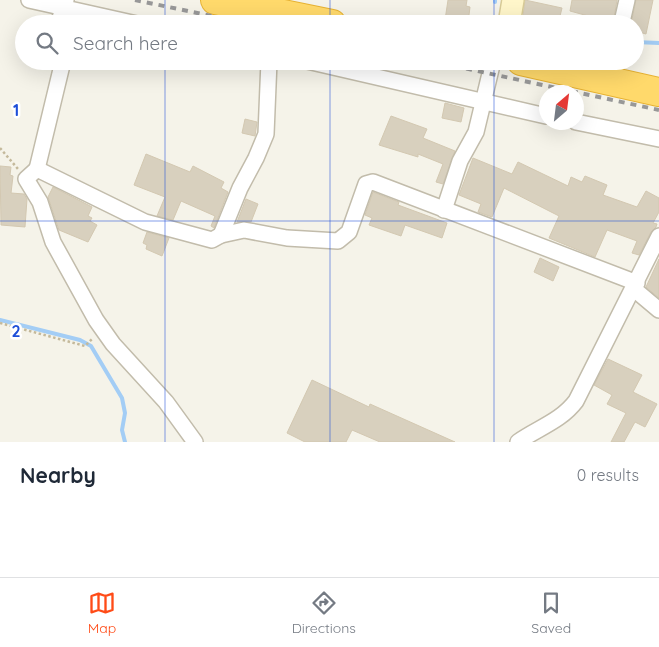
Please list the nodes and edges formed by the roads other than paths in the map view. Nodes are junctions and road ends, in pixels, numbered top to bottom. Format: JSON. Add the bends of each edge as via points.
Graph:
{"nodes":[{"id":1,"x":29,"y":0,"type":"edge"},
{"id":2,"x":215,"y":0,"type":"edge"},
{"id":3,"x":513,"y":0,"type":"edge"},
{"id":4,"x":627,"y":0,"type":"edge"},
{"id":5,"x":277,"y":12,"type":"edge"},
{"id":6,"x":65,"y":15,"type":"edge"},
{"id":7,"x":291,"y":15,"type":"edge"},
{"id":8,"x":510,"y":15,"type":"edge"},
{"id":9,"x":624,"y":15,"type":"edge"},
{"id":10,"x":52,"y":70,"type":"edge"},
{"id":11,"x":61,"y":70,"type":"edge"},
{"id":12,"x":269,"y":70,"type":"edge"},
{"id":13,"x":345,"y":70,"type":"edge"},
{"id":14,"x":491,"y":70,"type":"edge"},
{"id":15,"x":561,"y":70,"type":"edge"},
{"id":16,"x":659,"y":92,"type":"edge"},
{"id":17,"x":483,"y":103,"type":"junction"},
{"id":18,"x":539,"y":115,"type":"edge"},
{"id":19,"x":584,"y":124,"type":"edge"},
{"id":20,"x":43,"y":139,"type":"junction"},
{"id":21,"x":659,"y":139,"type":"edge"},
{"id":22,"x":32,"y":174,"type":"junction"},
{"id":23,"x":444,"y":210,"type":"junction"},
{"id":24,"x":221,"y":235,"type":"junction"},
{"id":25,"x":659,"y":236,"type":"edge"},
{"id":26,"x":635,"y":286,"type":"junction"},
{"id":27,"x":659,"y":310,"type":"edge"},
{"id":28,"x":195,"y":442,"type":"edge"},
{"id":29,"x":518,"y":442,"type":"edge"}],
"edges":[{"from":1,"to":6,"type":"street"},
{"from":2,"to":5,"type":"highway"},
{"from":3,"to":8,"type":"street"},
{"from":4,"to":9,"type":"street"},
{"from":5,"to":7,"type":"highway"},
{"from":10,"to":20,"type":"street","via":[[43,106]]},
{"from":11,"to":20,"type":"street"},
{"from":12,"to":24,"type":"street","via":[[266,134]]},
{"from":13,"to":17,"type":"street"},
{"from":14,"to":17,"type":"street"},
{"from":15,"to":16,"type":"highway"},
{"from":17,"to":18,"type":"street"},
{"from":17,"to":23,"type":"street","via":[[476,132],[460,160]]},
{"from":19,"to":21,"type":"street"},
{"from":20,"to":22,"type":"street"},
{"from":22,"to":24,"type":"street","via":[[145,222],[212,240]]},
{"from":22,"to":28,"type":"street","via":[[53,242],[96,320],[113,344],[166,402]]},
{"from":23,"to":24,"type":"street","via":[[370,183],[365,187],[349,232],[338,241],[287,238],[244,230]]},
{"from":23,"to":26,"type":"street","via":[[513,234]]},
{"from":25,"to":26,"type":"street"},
{"from":26,"to":27,"type":"street"},
{"from":26,"to":29,"type":"street","via":[[576,401],[565,414]]}]}
